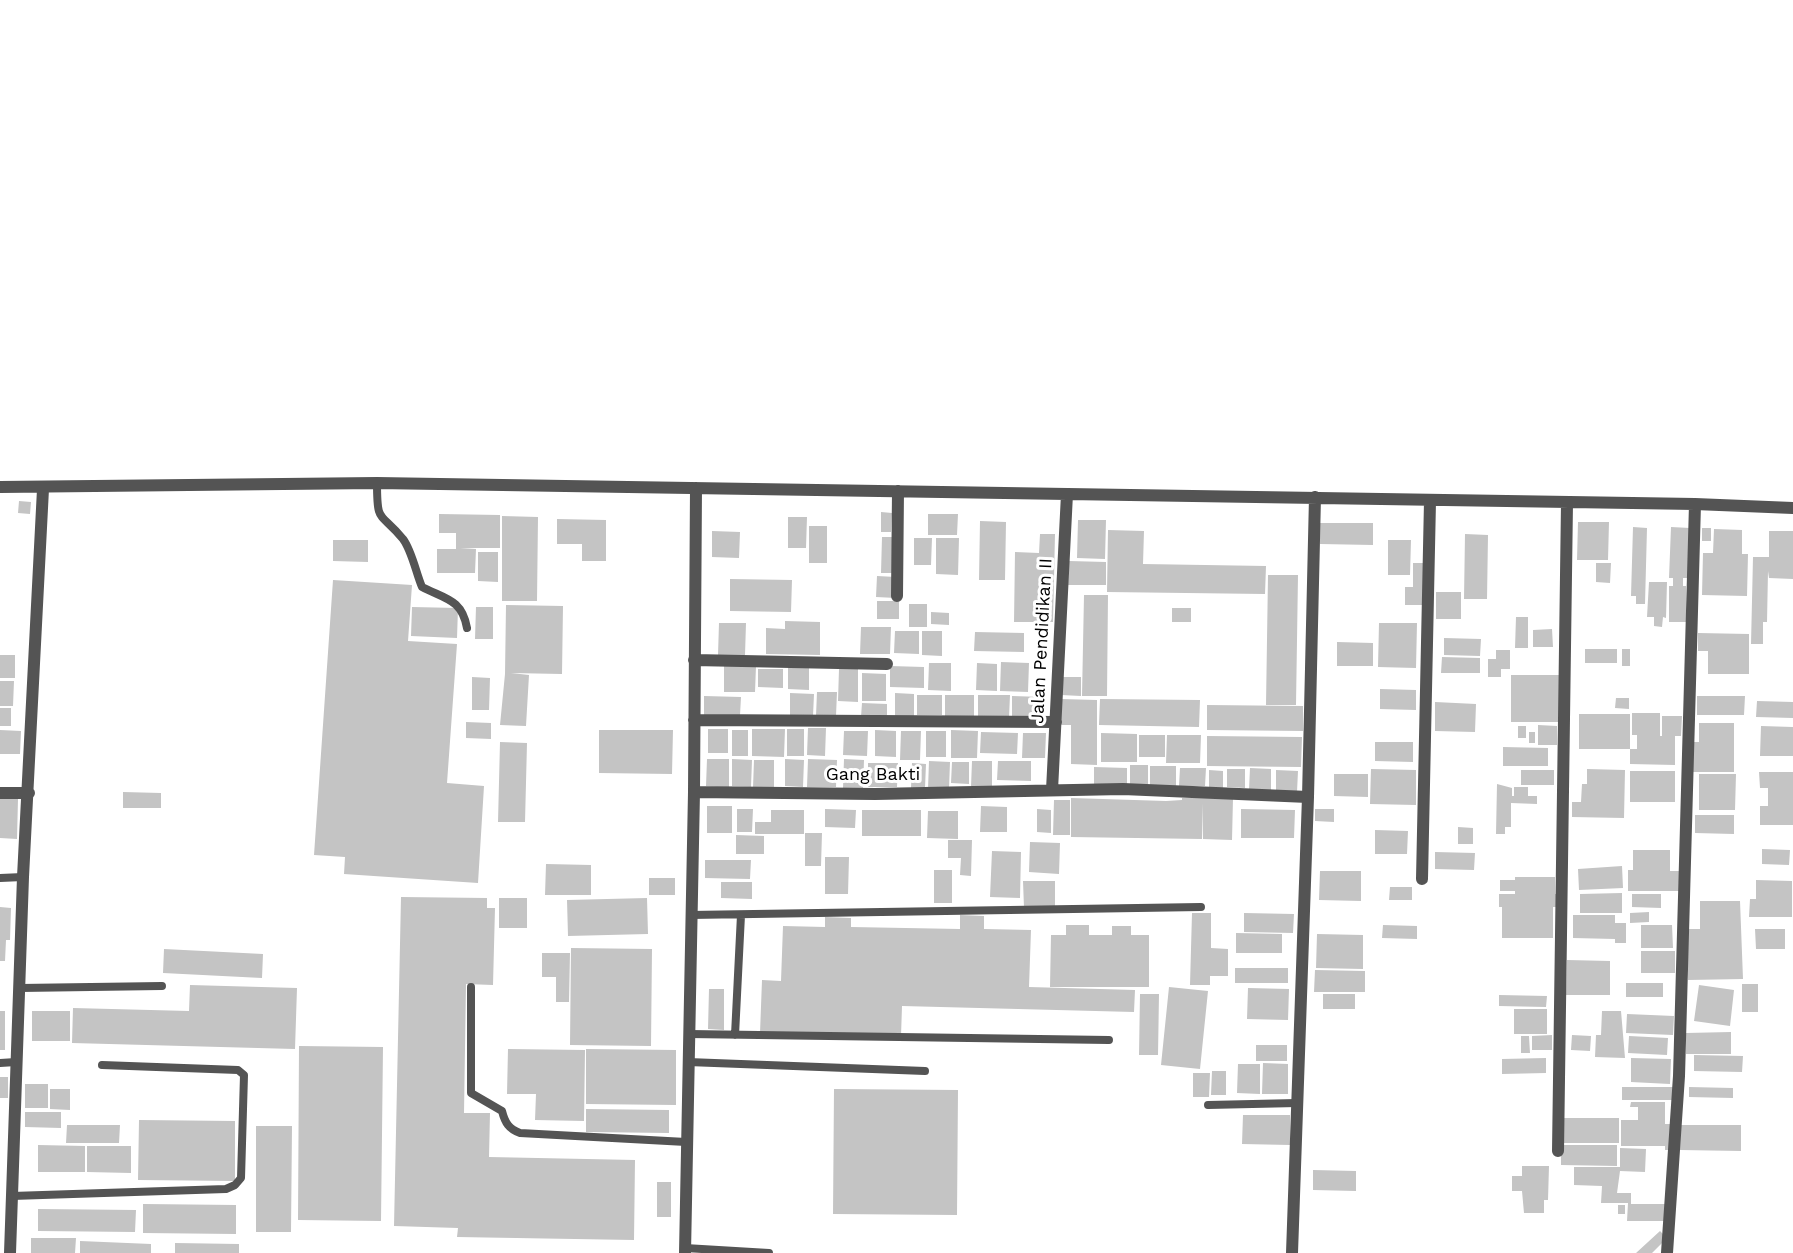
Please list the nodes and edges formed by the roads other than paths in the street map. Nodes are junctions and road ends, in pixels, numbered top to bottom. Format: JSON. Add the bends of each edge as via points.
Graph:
{"nodes":[{"id":1,"x":377,"y":483,"type":"junction"},
{"id":2,"x":0,"y":487,"type":"edge"},
{"id":3,"x":696,"y":488,"type":"junction"},
{"id":4,"x":43,"y":489,"type":"junction"},
{"id":5,"x":898,"y":491,"type":"junction"},
{"id":6,"x":1067,"y":494,"type":"junction"},
{"id":7,"x":1315,"y":498,"type":"junction"},
{"id":8,"x":1430,"y":501,"type":"junction"},
{"id":9,"x":1567,"y":503,"type":"junction"},
{"id":10,"x":1695,"y":504,"type":"junction"},
{"id":11,"x":1793,"y":508,"type":"edge"},
{"id":12,"x":897,"y":596,"type":"dead end"},
{"id":13,"x":467,"y":628,"type":"dead end"},
{"id":14,"x":694,"y":660,"type":"junction"},
{"id":15,"x":887,"y":664,"type":"dead end"},
{"id":16,"x":694,"y":720,"type":"junction"},
{"id":17,"x":1056,"y":722,"type":"junction"},
{"id":18,"x":1052,"y":790,"type":"junction"},
{"id":19,"x":0,"y":792,"type":"edge"},
{"id":20,"x":694,"y":792,"type":"junction"},
{"id":21,"x":28,"y":793,"type":"junction"},
{"id":22,"x":1308,"y":797,"type":"junction"},
{"id":23,"x":23,"y":877,"type":"junction"},
{"id":24,"x":0,"y":878,"type":"edge"},
{"id":25,"x":1422,"y":879,"type":"dead end"},
{"id":26,"x":1201,"y":907,"type":"dead end"},
{"id":27,"x":690,"y":915,"type":"junction"},
{"id":28,"x":741,"y":915,"type":"junction"},
{"id":29,"x":162,"y":986,"type":"dead end"},
{"id":30,"x":471,"y":987,"type":"dead end"},
{"id":31,"x":20,"y":988,"type":"junction"},
{"id":32,"x":689,"y":1034,"type":"junction"},
{"id":33,"x":735,"y":1035,"type":"junction"},
{"id":34,"x":1109,"y":1040,"type":"dead end"},
{"id":35,"x":16,"y":1062,"type":"junction"},
{"id":36,"x":688,"y":1062,"type":"junction"},
{"id":37,"x":0,"y":1063,"type":"edge"},
{"id":38,"x":102,"y":1065,"type":"dead end"},
{"id":39,"x":926,"y":1071,"type":"dead end"},
{"id":40,"x":1297,"y":1103,"type":"junction"},
{"id":41,"x":1208,"y":1105,"type":"dead end"},
{"id":42,"x":686,"y":1142,"type":"junction"},
{"id":43,"x":1558,"y":1151,"type":"dead end"},
{"id":44,"x":12,"y":1196,"type":"junction"},
{"id":45,"x":685,"y":1250,"type":"edge"},
{"id":46,"x":10,"y":1253,"type":"edge"},
{"id":47,"x":769,"y":1253,"type":"edge"},
{"id":48,"x":1292,"y":1253,"type":"edge"},
{"id":49,"x":1667,"y":1253,"type":"edge"}],
"edges":[{"from":1,"to":3,"type":"street"},
{"from":1,"to":4,"type":"street"},
{"from":1,"to":13,"type":"lane","via":[[377,508],[382,521],[404,540],[422,587],[455,602],[465,616]]},
{"from":2,"to":4,"type":"street"},
{"from":3,"to":5,"type":"street"},
{"from":3,"to":14,"type":"street"},
{"from":4,"to":21,"type":"street"},
{"from":5,"to":6,"type":"street"},
{"from":5,"to":12,"type":"street"},
{"from":6,"to":7,"type":"street"},
{"from":6,"to":17,"type":"street","name":"Jalan Pendidikan II"},
{"from":7,"to":8,"type":"street"},
{"from":7,"to":22,"type":"street"},
{"from":8,"to":9,"type":"street"},
{"from":8,"to":25,"type":"street"},
{"from":9,"to":10,"type":"street"},
{"from":9,"to":43,"type":"street"},
{"from":10,"to":11,"type":"street"},
{"from":10,"to":49,"type":"street","via":[[1679,1076]]},
{"from":14,"to":15,"type":"street"},
{"from":14,"to":16,"type":"street"},
{"from":16,"to":17,"type":"street"},
{"from":16,"to":20,"type":"street"},
{"from":17,"to":18,"type":"street","name":"Jalan Pendidikan II"},
{"from":18,"to":20,"type":"street","name":"Gang Bakti","via":[[875,794]]},
{"from":18,"to":22,"type":"street","name":"Gang Bakti"},
{"from":19,"to":21,"type":"street"},
{"from":20,"to":27,"type":"street"},
{"from":21,"to":23,"type":"street"},
{"from":22,"to":40,"type":"street"},
{"from":23,"to":24,"type":"lane"},
{"from":23,"to":31,"type":"street"},
{"from":26,"to":28,"type":"lane"},
{"from":27,"to":28,"type":"lane"},
{"from":27,"to":32,"type":"street"},
{"from":28,"to":33,"type":"lane"},
{"from":29,"to":31,"type":"lane"},
{"from":30,"to":42,"type":"lane","via":[[471,1093],[502,1111],[512,1130]]},
{"from":31,"to":35,"type":"street"},
{"from":32,"to":33,"type":"lane"},
{"from":32,"to":36,"type":"street"},
{"from":33,"to":34,"type":"lane"},
{"from":35,"to":37,"type":"lane"},
{"from":35,"to":44,"type":"street"},
{"from":36,"to":39,"type":"lane"},
{"from":36,"to":42,"type":"street"},
{"from":38,"to":44,"type":"lane","via":[[238,1070],[244,1075],[241,1178],[226,1189]]},
{"from":40,"to":41,"type":"lane"},
{"from":40,"to":48,"type":"street"},
{"from":42,"to":45,"type":"street"},
{"from":44,"to":46,"type":"street"},
{"from":45,"to":47,"type":"lane"}]}
